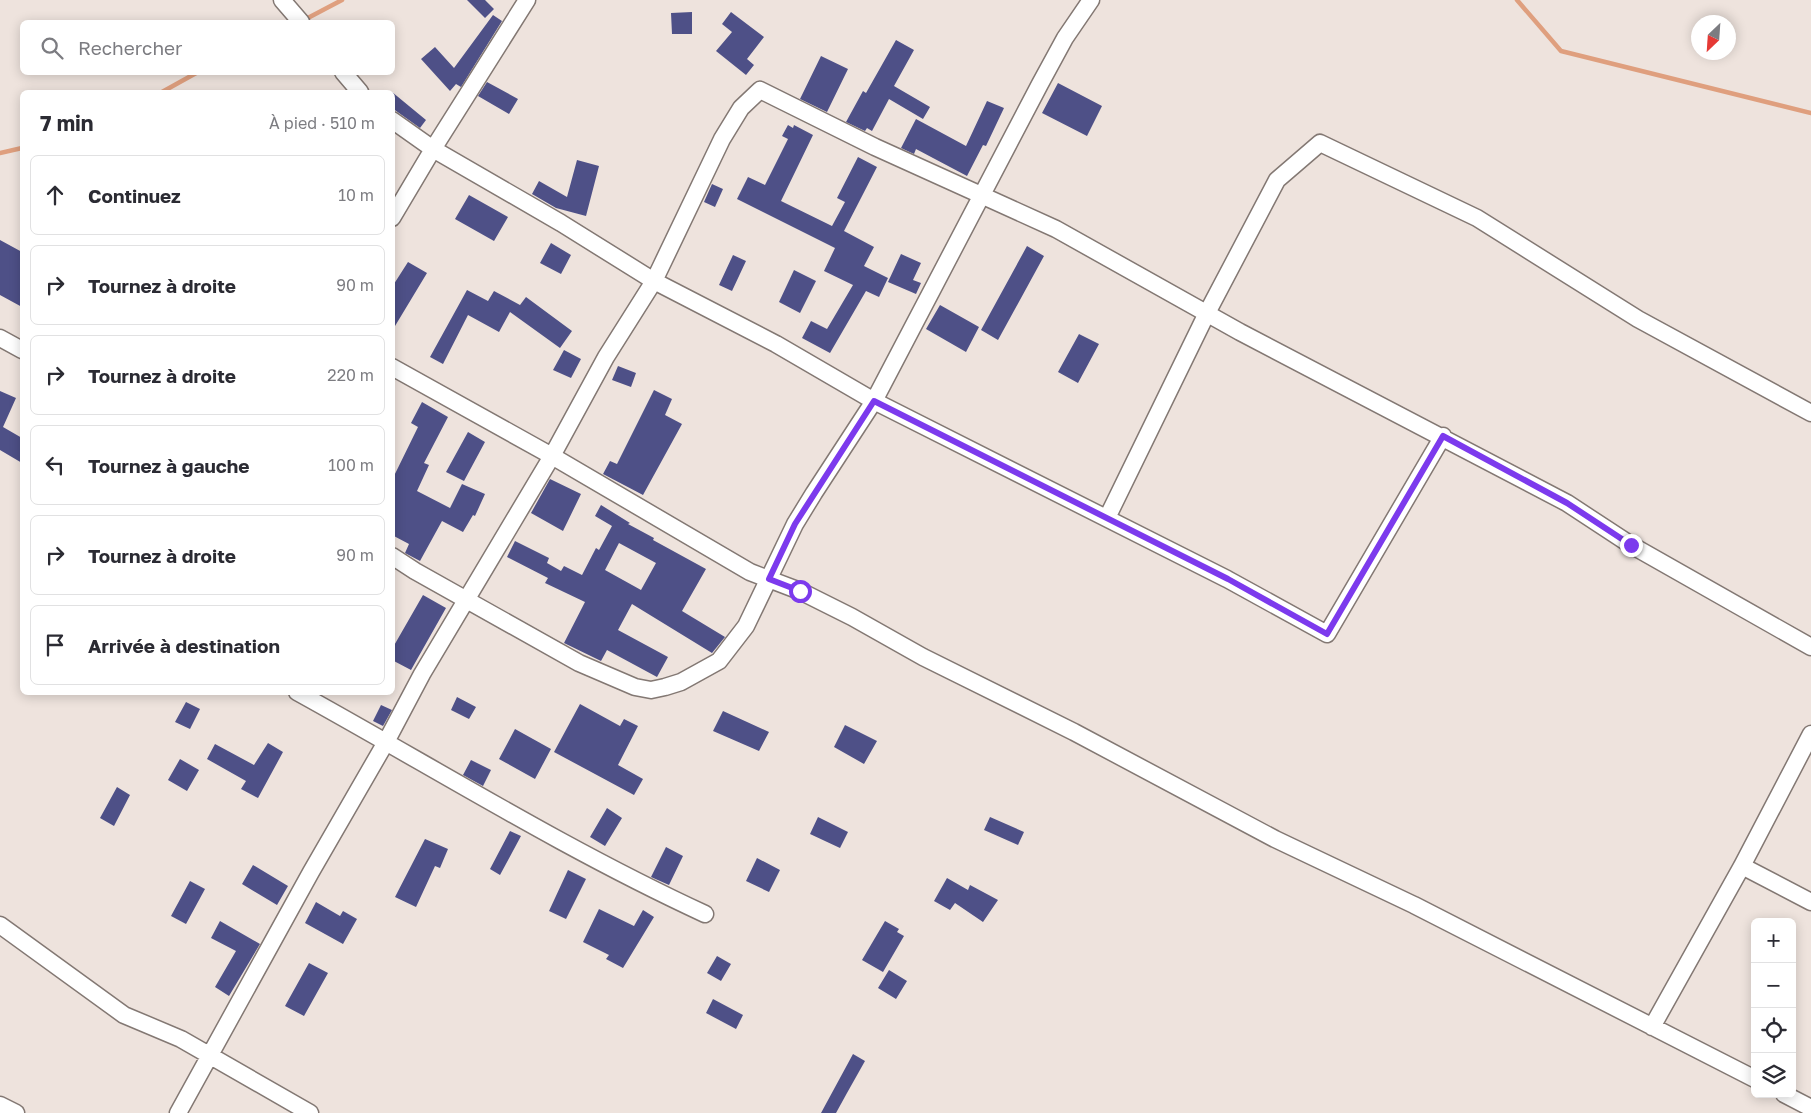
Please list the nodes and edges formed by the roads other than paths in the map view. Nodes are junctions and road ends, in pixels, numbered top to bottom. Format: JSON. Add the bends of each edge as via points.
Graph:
{"nodes":[{"id":1,"x":282,"y":0,"type":"edge"},
{"id":2,"x":527,"y":0,"type":"edge"},
{"id":3,"x":1091,"y":0,"type":"edge"},
{"id":4,"x":299,"y":20,"type":"edge"},
{"id":5,"x":346,"y":75,"type":"edge"},
{"id":6,"x":358,"y":90,"type":"edge"},
{"id":7,"x":395,"y":122,"type":"edge"},
{"id":8,"x":433,"y":149,"type":"junction"},
{"id":9,"x":982,"y":195,"type":"junction"},
{"id":10,"x":395,"y":213,"type":"edge"},
{"id":11,"x":654,"y":281,"type":"junction"},
{"id":12,"x":1207,"y":313,"type":"junction"},
{"id":13,"x":0,"y":338,"type":"edge"},
{"id":14,"x":20,"y":349,"type":"edge"},
{"id":15,"x":395,"y":369,"type":"edge"},
{"id":16,"x":874,"y":401,"type":"junction"},
{"id":17,"x":1811,"y":413,"type":"edge"},
{"id":18,"x":1443,"y":436,"type":"junction"},
{"id":19,"x":552,"y":456,"type":"junction"},
{"id":20,"x":1107,"y":518,"type":"junction"},
{"id":21,"x":395,"y":558,"type":"edge"},
{"id":22,"x":769,"y":579,"type":"junction"},
{"id":23,"x":467,"y":600,"type":"junction"},
{"id":24,"x":1811,"y":647,"type":"edge"},
{"id":25,"x":302,"y":695,"type":"edge"},
{"id":26,"x":1811,"y":734,"type":"edge"},
{"id":27,"x":386,"y":742,"type":"junction"},
{"id":28,"x":1742,"y":866,"type":"junction"},
{"id":29,"x":1811,"y":902,"type":"edge"},
{"id":30,"x":705,"y":914,"type":"dead end"},
{"id":31,"x":0,"y":925,"type":"edge"},
{"id":32,"x":1652,"y":1027,"type":"junction"},
{"id":33,"x":210,"y":1054,"type":"junction"},
{"id":34,"x":1751,"y":1077,"type":"edge"},
{"id":35,"x":1792,"y":1098,"type":"edge"},
{"id":36,"x":0,"y":1105,"type":"edge"},
{"id":37,"x":1811,"y":1108,"type":"edge"},
{"id":38,"x":16,"y":1113,"type":"edge"},
{"id":39,"x":178,"y":1113,"type":"edge"},
{"id":40,"x":310,"y":1113,"type":"edge"}],
"edges":[{"from":1,"to":4,"type":"street"},
{"from":2,"to":8,"type":"street"},
{"from":3,"to":9,"type":"street","via":[[1066,38]]},
{"from":5,"to":6,"type":"street"},
{"from":7,"to":8,"type":"street"},
{"from":8,"to":10,"type":"street"},
{"from":8,"to":11,"type":"street"},
{"from":9,"to":11,"type":"street","via":[[760,90],[741,108],[722,139]]},
{"from":9,"to":12,"type":"street","via":[[1056,229]]},
{"from":9,"to":16,"type":"street"},
{"from":11,"to":16,"type":"street","via":[[776,344]]},
{"from":11,"to":19,"type":"street","via":[[606,357]]},
{"from":12,"to":17,"type":"street","via":[[1277,180],[1320,143],[1477,218],[1638,319]]},
{"from":12,"to":18,"type":"street"},
{"from":12,"to":20,"type":"street"},
{"from":13,"to":14,"type":"street"},
{"from":15,"to":19,"type":"street"},
{"from":16,"to":20,"type":"street"},
{"from":16,"to":22,"type":"street","via":[[809,500]]},
{"from":18,"to":20,"type":"street","via":[[1327,634]]},
{"from":18,"to":24,"type":"street","via":[[1567,503],[1631,545]]},
{"from":19,"to":22,"type":"street","via":[[750,572]]},
{"from":19,"to":23,"type":"street"},
{"from":21,"to":23,"type":"street"},
{"from":22,"to":23,"type":"street","via":[[729,652],[681,682],[651,690],[615,680],[579,663]]},
{"from":22,"to":32,"type":"street","via":[[852,617],[1275,839]]},
{"from":23,"to":27,"type":"street"},
{"from":25,"to":27,"type":"street"},
{"from":26,"to":28,"type":"street"},
{"from":27,"to":30,"type":"street","via":[[608,868]]},
{"from":27,"to":33,"type":"street"},
{"from":28,"to":29,"type":"street"},
{"from":28,"to":32,"type":"street"},
{"from":31,"to":33,"type":"street","via":[[124,1015]]},
{"from":32,"to":34,"type":"street"},
{"from":33,"to":39,"type":"street"},
{"from":33,"to":40,"type":"street"},
{"from":35,"to":37,"type":"street"},
{"from":36,"to":38,"type":"street"}]}
